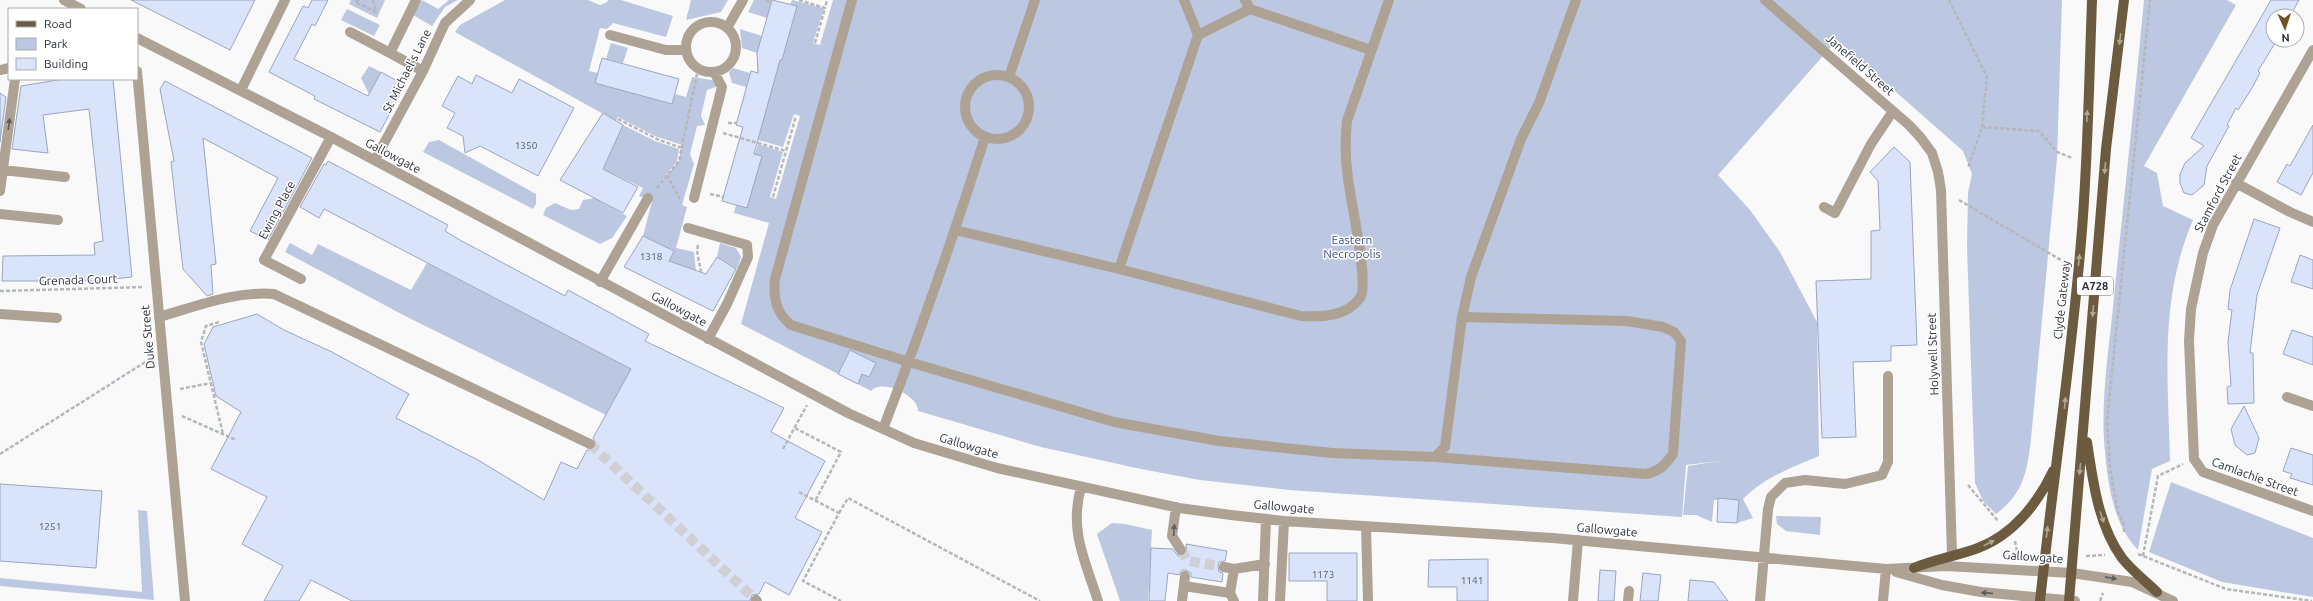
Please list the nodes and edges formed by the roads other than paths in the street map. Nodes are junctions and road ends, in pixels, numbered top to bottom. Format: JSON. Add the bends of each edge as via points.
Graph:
{"nodes":[{"id":1,"x":64,"y":0,"type":"edge"},
{"id":2,"x":285,"y":0,"type":"edge"},
{"id":3,"x":416,"y":0,"type":"edge"},
{"id":4,"x":470,"y":0,"type":"edge"},
{"id":5,"x":743,"y":0,"type":"edge"},
{"id":6,"x":852,"y":0,"type":"edge"},
{"id":7,"x":1035,"y":0,"type":"edge"},
{"id":8,"x":1184,"y":0,"type":"edge"},
{"id":9,"x":1389,"y":0,"type":"edge"},
{"id":10,"x":1576,"y":0,"type":"edge"},
{"id":11,"x":1765,"y":0,"type":"edge"},
{"id":12,"x":2092,"y":0,"type":"edge"},
{"id":13,"x":2124,"y":0,"type":"edge"},
{"id":14,"x":1247,"y":5,"type":"edge"},
{"id":15,"x":82,"y":6,"type":"edge"},
{"id":16,"x":727,"y":28,"type":"junction"},
{"id":17,"x":350,"y":32,"type":"dead end"},
{"id":18,"x":610,"y":35,"type":"dead end"},
{"id":19,"x":1198,"y":35,"type":"junction"},
{"id":20,"x":138,"y":38,"type":"edge"},
{"id":21,"x":686,"y":50,"type":"junction"},
{"id":22,"x":1370,"y":50,"type":"junction"},
{"id":23,"x":2313,"y":50,"type":"edge"},
{"id":24,"x":390,"y":52,"type":"junction"},
{"id":25,"x":423,"y":71,"type":"junction"},
{"id":26,"x":714,"y":72,"type":"junction"},
{"id":27,"x":1009,"y":77,"type":"junction"},
{"id":28,"x":15,"y":80,"type":"edge"},
{"id":29,"x":138,"y":80,"type":"edge"},
{"id":30,"x":241,"y":90,"type":"junction"},
{"id":31,"x":1893,"y":111,"type":"junction"},
{"id":32,"x":331,"y":137,"type":"junction"},
{"id":33,"x":985,"y":137,"type":"junction"},
{"id":34,"x":1932,"y":153,"type":"joint"},
{"id":35,"x":375,"y":160,"type":"junction"},
{"id":36,"x":3,"y":170,"type":"junction"},
{"id":37,"x":65,"y":177,"type":"dead end"},
{"id":38,"x":2236,"y":183,"type":"junction"},
{"id":39,"x":0,"y":191,"type":"edge"},
{"id":40,"x":648,"y":198,"type":"road end"},
{"id":41,"x":694,"y":198,"type":"dead end"},
{"id":42,"x":1824,"y":207,"type":"dead end"},
{"id":43,"x":0,"y":214,"type":"edge"},
{"id":44,"x":58,"y":220,"type":"dead end"},
{"id":45,"x":2313,"y":222,"type":"edge"},
{"id":46,"x":688,"y":228,"type":"dead end"},
{"id":47,"x":955,"y":230,"type":"junction"},
{"id":48,"x":1119,"y":269,"type":"junction"},
{"id":49,"x":301,"y":279,"type":"dead end"},
{"id":50,"x":600,"y":282,"type":"junction"},
{"id":51,"x":0,"y":314,"type":"edge"},
{"id":52,"x":159,"y":317,"type":"junction"},
{"id":53,"x":1462,"y":317,"type":"junction"},
{"id":54,"x":57,"y":318,"type":"dead end"},
{"id":55,"x":708,"y":339,"type":"junction"},
{"id":56,"x":909,"y":362,"type":"junction"},
{"id":57,"x":1888,"y":376,"type":"dead end"},
{"id":58,"x":2287,"y":397,"type":"dead end"},
{"id":59,"x":2313,"y":406,"type":"edge"},
{"id":60,"x":2084,"y":424,"type":"junction"},
{"id":61,"x":883,"y":429,"type":"junction"},
{"id":62,"x":590,"y":444,"type":"tunnel mouth"},
{"id":63,"x":1435,"y":457,"type":"junction"},
{"id":64,"x":2194,"y":459,"type":"joint"},
{"id":65,"x":2057,"y":463,"type":"junction"},
{"id":66,"x":1081,"y":487,"type":"junction"},
{"id":67,"x":1176,"y":507,"type":"junction"},
{"id":68,"x":2313,"y":511,"type":"edge"},
{"id":69,"x":1266,"y":519,"type":"junction"},
{"id":70,"x":1284,"y":521,"type":"junction"},
{"id":71,"x":1366,"y":526,"type":"junction"},
{"id":72,"x":1578,"y":540,"type":"junction"},
{"id":73,"x":1182,"y":550,"type":"tunnel mouth"},
{"id":74,"x":1952,"y":555,"type":"junction"},
{"id":75,"x":1763,"y":557,"type":"junction"},
{"id":76,"x":1264,"y":564,"type":"junction"},
{"id":77,"x":1914,"y":568,"type":"junction"},
{"id":78,"x":1886,"y":570,"type":"junction"},
{"id":79,"x":2043,"y":571,"type":"junction"},
{"id":80,"x":2072,"y":573,"type":"junction"},
{"id":81,"x":2157,"y":592,"type":"junction"},
{"id":82,"x":1232,"y":597,"type":"edge"},
{"id":83,"x":2040,"y":599,"type":"edge"},
{"id":84,"x":184,"y":601,"type":"edge"},
{"id":85,"x":1098,"y":601,"type":"edge"},
{"id":86,"x":1182,"y":601,"type":"edge"},
{"id":87,"x":1263,"y":601,"type":"edge"},
{"id":88,"x":1280,"y":601,"type":"edge"},
{"id":89,"x":1368,"y":601,"type":"edge"},
{"id":90,"x":1573,"y":601,"type":"edge"},
{"id":91,"x":1760,"y":601,"type":"edge"},
{"id":92,"x":1883,"y":601,"type":"edge"},
{"id":93,"x":2071,"y":601,"type":"edge"},
{"id":94,"x":2173,"y":601,"type":"edge"}],
"edges":[{"from":1,"to":15,"type":"street"},
{"from":2,"to":30,"type":"street"},
{"from":3,"to":24,"type":"street"},
{"from":4,"to":25,"type":"street","name":"St Michael's Lane","via":[[445,23]]},
{"from":5,"to":16,"type":"street"},
{"from":6,"to":56,"type":"street","via":[[775,279],[774,292],[779,313],[791,325]]},
{"from":7,"to":27,"type":"street"},
{"from":8,"to":19,"type":"street"},
{"from":9,"to":22,"type":"street"},
{"from":10,"to":53,"type":"street","via":[[1539,103],[1521,139],[1474,270]]},
{"from":11,"to":31,"type":"street","name":"Janefield Street"},
{"from":65,"to":12,"type":"main road","name":"Clyde Gateway","number":"A728","one_way":true,"via":[[2081,235]]},
{"from":13,"to":60,"type":"main road","number":"A728","one_way":true,"via":[[2106,149]]},
{"from":14,"to":19,"type":"street"},
{"from":14,"to":22,"type":"street"},
{"from":16,"to":21,"type":"street","via":[[711,22],[696,27],[690,34]]},
{"from":16,"to":26,"type":"street","via":[[733,34],[736,50],[729,65]]},
{"from":17,"to":24,"type":"street"},
{"from":18,"to":21,"type":"street","via":[[666,50]]},
{"from":19,"to":48,"type":"street"},
{"from":20,"to":30,"type":"street","name":"Gallowgate"},
{"from":21,"to":26,"type":"street","via":[[696,67]]},
{"from":22,"to":48,"type":"street","via":[[1345,139],[1363,285],[1360,298],[1352,306],[1329,316],[1301,316]]},
{"from":23,"to":38,"type":"street","name":"Stamford Street"},
{"from":24,"to":25,"type":"street"},
{"from":25,"to":35,"type":"street","name":"St Michael's Lane"},
{"from":26,"to":41,"type":"street","via":[[722,86]]},
{"from":27,"to":33,"type":"street","via":[[987,77],[977,82],[970,90],[966,101],[969,122]]},
{"from":27,"to":33,"type":"street","via":[[1017,82],[1026,94],[1030,109],[1027,119],[1022,128],[1005,138]]},
{"from":36,"to":28,"type":"street","one_way":true},
{"from":29,"to":52,"type":"street","name":"Duke Street"},
{"from":30,"to":32,"type":"street","name":"Gallowgate"},
{"from":31,"to":34,"type":"street","name":"Janefield Street","via":[[1922,138]]},
{"from":31,"to":42,"type":"street","via":[[1871,144],[1835,213]]},
{"from":32,"to":35,"type":"street","name":"Gallowgate"},
{"from":32,"to":49,"type":"street","name":"Ewing Place","via":[[264,260]]},
{"from":33,"to":47,"type":"street"},
{"from":34,"to":74,"type":"street","name":"Holywell Street","via":[[1941,190]]},
{"from":35,"to":50,"type":"street","name":"Gallowgate"},
{"from":36,"to":37,"type":"street"},
{"from":36,"to":39,"type":"street"},
{"from":38,"to":45,"type":"street"},
{"from":38,"to":64,"type":"street","name":"Stamford Street","via":[[2213,225],[2203,252],[2191,309],[2189,341]]},
{"from":40,"to":50,"type":"street"},
{"from":43,"to":44,"type":"street"},
{"from":46,"to":55,"type":"street","via":[[747,245],[748,257]]},
{"from":47,"to":48,"type":"street"},
{"from":47,"to":56,"type":"street"},
{"from":50,"to":55,"type":"street","name":"Gallowgate"},
{"from":51,"to":54,"type":"street"},
{"from":52,"to":62,"type":"street","via":[[237,295],[254,292],[274,294]]},
{"from":52,"to":84,"type":"street","name":"Duke Street"},
{"from":53,"to":63,"type":"street","via":[[1445,447]]},
{"from":53,"to":63,"type":"street","via":[[1627,321],[1663,327],[1674,332],[1681,341],[1673,454],[1657,472],[1646,474]]},
{"from":55,"to":61,"type":"street","name":"Gallowgate"},
{"from":56,"to":61,"type":"street"},
{"from":56,"to":63,"type":"street","via":[[1114,422],[1219,441],[1332,453]]},
{"from":57,"to":75,"type":"street","via":[[1888,462],[1882,474],[1845,484],[1805,480],[1785,483],[1772,497],[1768,509]]},
{"from":58,"to":59,"type":"street"},
{"from":60,"to":80,"type":"main road","number":"A728","one_way":true},
{"from":60,"to":81,"type":"main road","one_way":true,"via":[[2095,492],[2105,525],[2123,559]]},
{"from":61,"to":66,"type":"street","name":"Gallowgate","via":[[914,443],[968,460]]},
{"from":64,"to":68,"type":"street","name":"Camlachie Street","via":[[2203,472]]},
{"from":74,"to":65,"type":"main road","one_way":true,"via":[[1987,544],[2006,532],[2033,505]]},
{"from":79,"to":65,"type":"main road","name":"Clyde Gateway","number":"A728","one_way":true},
{"from":66,"to":67,"type":"street","name":"Gallowgate"},
{"from":66,"to":85,"type":"street","via":[[1076,505],[1077,536]]},
{"from":67,"to":69,"type":"street","name":"Gallowgate"},
{"from":73,"to":67,"type":"street","one_way":true,"via":[[1172,536]]},
{"from":69,"to":70,"type":"street","name":"Gallowgate"},
{"from":69,"to":76,"type":"street"},
{"from":70,"to":71,"type":"street","name":"Gallowgate"},
{"from":70,"to":88,"type":"street"},
{"from":71,"to":72,"type":"street","name":"Gallowgate"},
{"from":71,"to":89,"type":"street"},
{"from":72,"to":75,"type":"street","name":"Gallowgate"},
{"from":72,"to":90,"type":"street"},
{"from":74,"to":77,"type":"main road"},
{"from":75,"to":78,"type":"street","name":"Gallowgate"},
{"from":75,"to":91,"type":"street"},
{"from":76,"to":82,"type":"street","via":[[1229,568]]},
{"from":76,"to":87,"type":"street"},
{"from":77,"to":78,"type":"street","name":"Gallowgate"},
{"from":77,"to":79,"type":"street","name":"Gallowgate","via":[[1975,567]]},
{"from":83,"to":78,"type":"street","name":"Gallowgate","one_way":true,"via":[[1942,585]]},
{"from":78,"to":92,"type":"street"},
{"from":79,"to":80,"type":"street","name":"Gallowgate"},
{"from":79,"to":83,"type":"main road","name":"Clyde Gateway","number":"A728"},
{"from":80,"to":81,"type":"street","name":"Gallowgate","one_way":true,"via":[[2132,582]]},
{"from":80,"to":93,"type":"main road","number":"A728"},
{"from":81,"to":94,"type":"street","name":"Gallowgate"},
{"from":82,"to":86,"type":"street","via":[[1184,581]]},
{"from":83,"to":93,"type":"street","name":"Gallowgate"}]}
